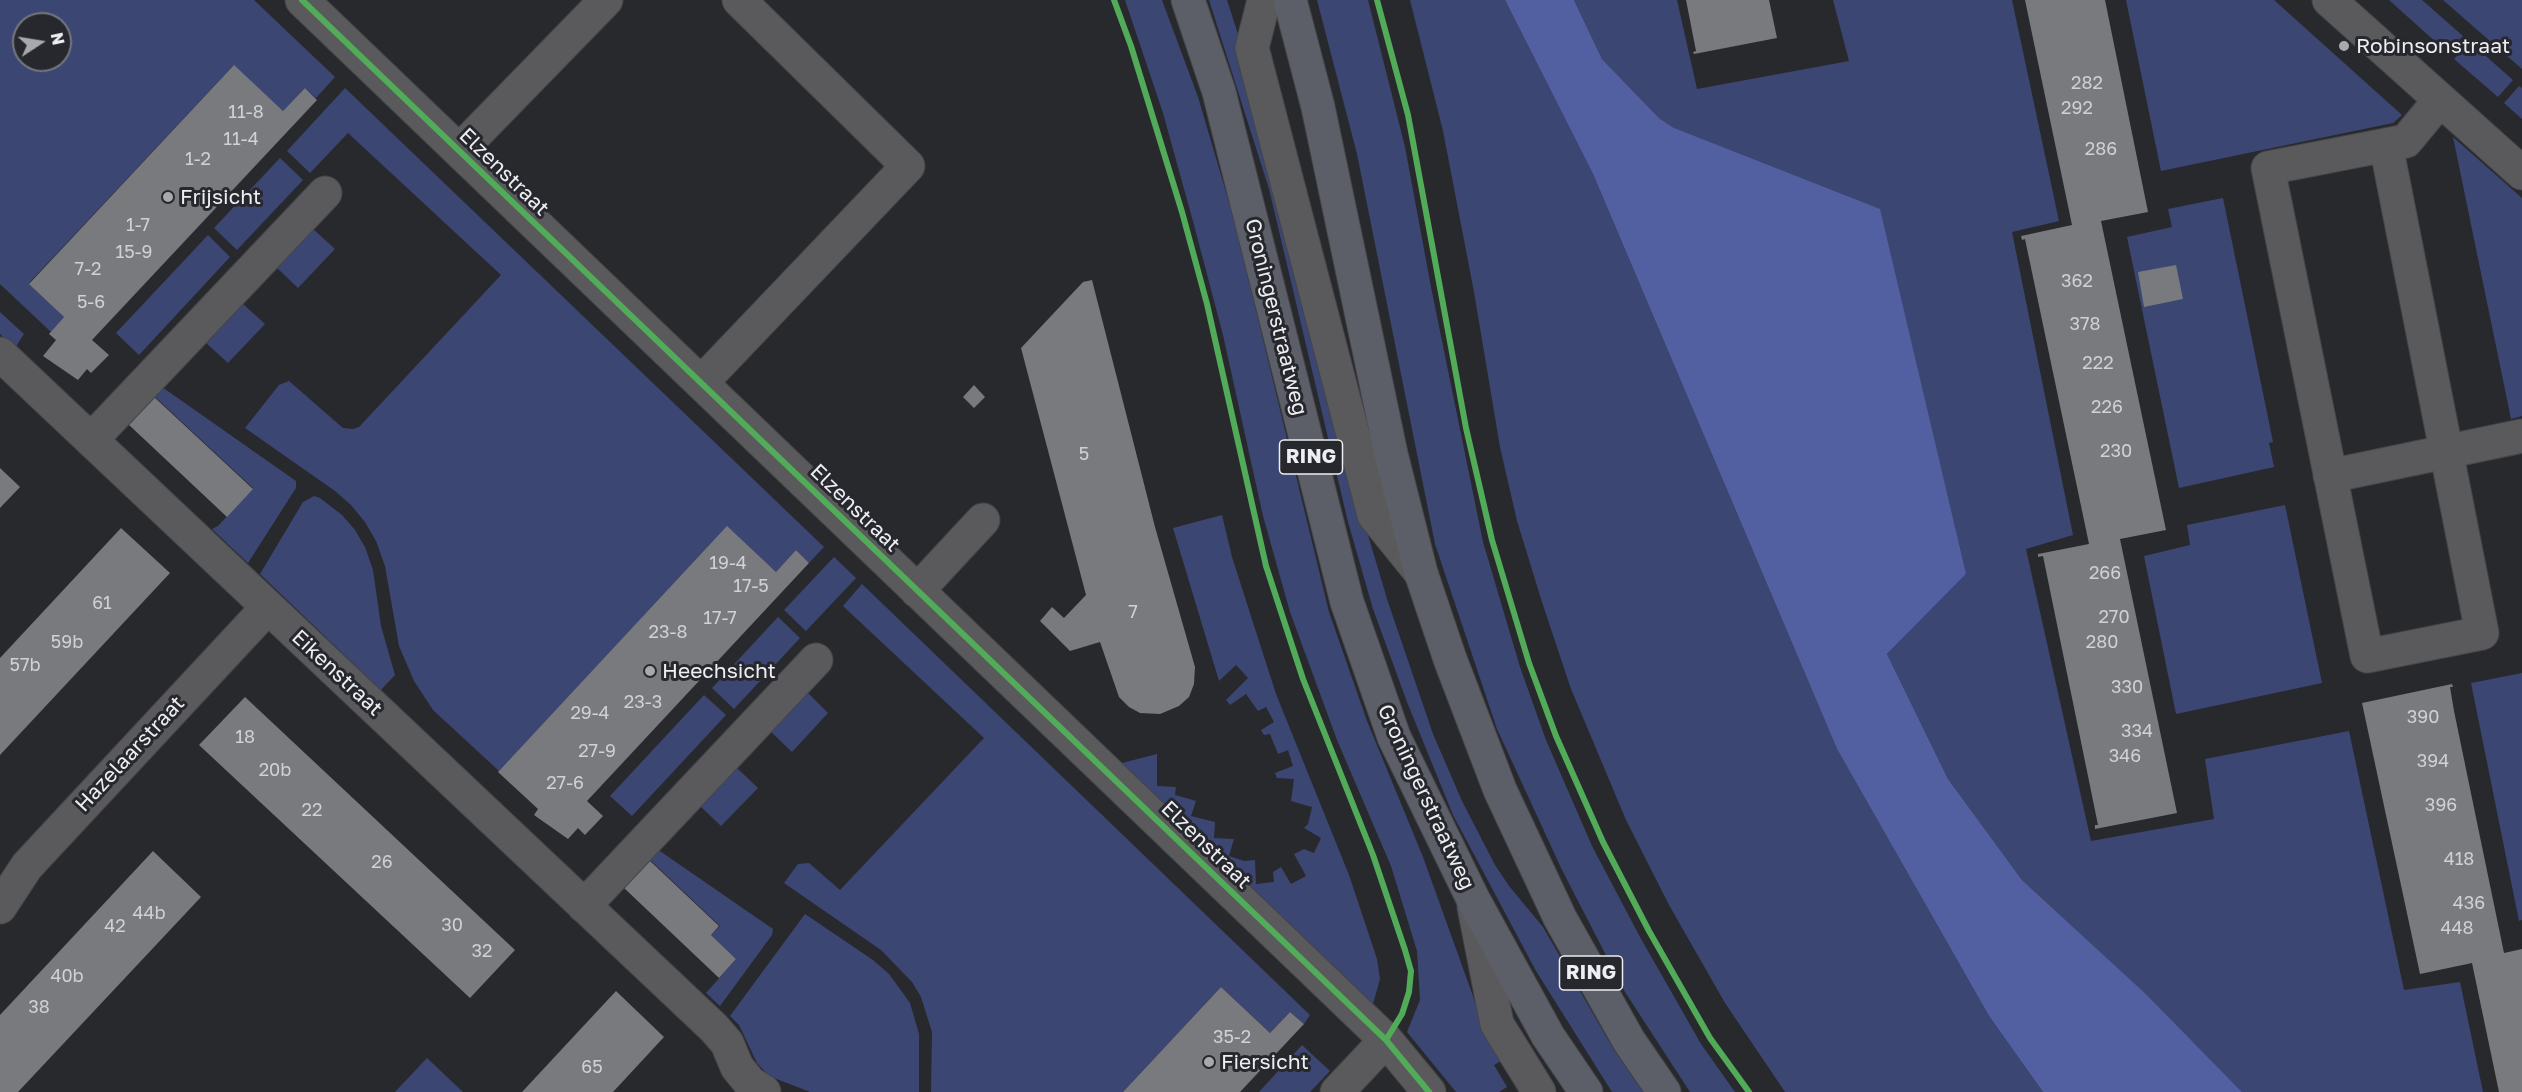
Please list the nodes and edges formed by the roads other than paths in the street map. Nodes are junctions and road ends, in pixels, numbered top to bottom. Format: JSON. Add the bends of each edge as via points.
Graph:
{"nodes":[{"id":1,"x":302,"y":0,"type":"edge"},
{"id":2,"x":606,"y":0,"type":"edge"},
{"id":3,"x":739,"y":0,"type":"edge"},
{"id":4,"x":1188,"y":0,"type":"edge"},
{"id":5,"x":1264,"y":0,"type":"edge"},
{"id":6,"x":1290,"y":0,"type":"edge"},
{"id":7,"x":2329,"y":0,"type":"edge"},
{"id":8,"x":2440,"y":100,"type":"junction"},
{"id":9,"x":2386,"y":145,"type":"junction"},
{"id":10,"x":459,"y":151,"type":"junction"},
{"id":11,"x":2522,"y":172,"type":"edge"},
{"id":12,"x":325,"y":193,"type":"dead end"},
{"id":13,"x":0,"y":354,"type":"edge"},
{"id":14,"x":701,"y":383,"type":"junction"},
{"id":15,"x":2522,"y":436,"type":"edge"},
{"id":16,"x":99,"y":448,"type":"junction"},
{"id":17,"x":2446,"y":452,"type":"junction"},
{"id":18,"x":2330,"y":476,"type":"junction"},
{"id":19,"x":983,"y":520,"type":"dead end"},
{"id":20,"x":1421,"y":573,"type":"junction"},
{"id":21,"x":917,"y":591,"type":"junction"},
{"id":22,"x":268,"y":607,"type":"junction"},
{"id":23,"x":816,"y":660,"type":"dead end"},
{"id":24,"x":1473,"y":899,"type":"junction"},
{"id":25,"x":584,"y":906,"type":"junction"},
{"id":26,"x":0,"y":907,"type":"edge"},
{"id":27,"x":1386,"y":1040,"type":"junction"},
{"id":28,"x":752,"y":1089,"type":"edge"},
{"id":29,"x":1337,"y":1092,"type":"edge"},
{"id":30,"x":1429,"y":1092,"type":"edge"},
{"id":31,"x":1539,"y":1092,"type":"edge"},
{"id":32,"x":1586,"y":1092,"type":"edge"},
{"id":33,"x":1664,"y":1092,"type":"edge"}],
"edges":[{"from":1,"to":10,"type":"street","name":"Elzenstraat"},
{"from":2,"to":10,"type":"street"},
{"from":3,"to":14,"type":"street","via":[[908,166]]},
{"from":4,"to":24,"type":"main road","name":"Groningerstraatweg","number":"RING","via":[[1219,92],[1347,602],[1394,737]]},
{"from":5,"to":20,"type":"street","via":[[1252,48],[1374,515]]},
{"from":6,"to":20,"type":"main road","number":"RING","via":[[1318,106],[1391,454]]},
{"from":7,"to":8,"type":"street"},
{"from":8,"to":9,"type":"street","via":[[2406,141]]},
{"from":8,"to":11,"type":"street"},
{"from":9,"to":17,"type":"street"},
{"from":9,"to":18,"type":"street","via":[[2268,168]]},
{"from":10,"to":14,"type":"street","name":"Elzenstraat"},
{"from":12,"to":16,"type":"street"},
{"from":13,"to":16,"type":"street","name":"Eikenstraat"},
{"from":14,"to":21,"type":"street","name":"Elzenstraat"},
{"from":15,"to":17,"type":"street"},
{"from":16,"to":22,"type":"street","name":"Eikenstraat"},
{"from":17,"to":18,"type":"street"},
{"from":17,"to":18,"type":"street","via":[[2482,633],[2367,656]]},
{"from":19,"to":21,"type":"street"},
{"from":20,"to":33,"type":"main road","number":"RING","via":[[1500,790],[1560,918],[1629,1041]]},
{"from":21,"to":27,"type":"street","name":"Elzenstraat"},
{"from":22,"to":25,"type":"street","name":"Eikenstraat"},
{"from":22,"to":26,"type":"street","name":"Hazelaarstraat","via":[[27,866]]},
{"from":23,"to":25,"type":"street"},
{"from":24,"to":31,"type":"street","name":"Groningerstraatweg","via":[[1497,1024]]},
{"from":24,"to":32,"type":"main road","name":"Groningerstraatweg","number":"RING","via":[[1548,1036]]},
{"from":25,"to":28,"type":"street","name":"Eikenstraat","via":[[714,1028],[727,1043]]},
{"from":27,"to":29,"type":"street"},
{"from":27,"to":30,"type":"street"}]}
